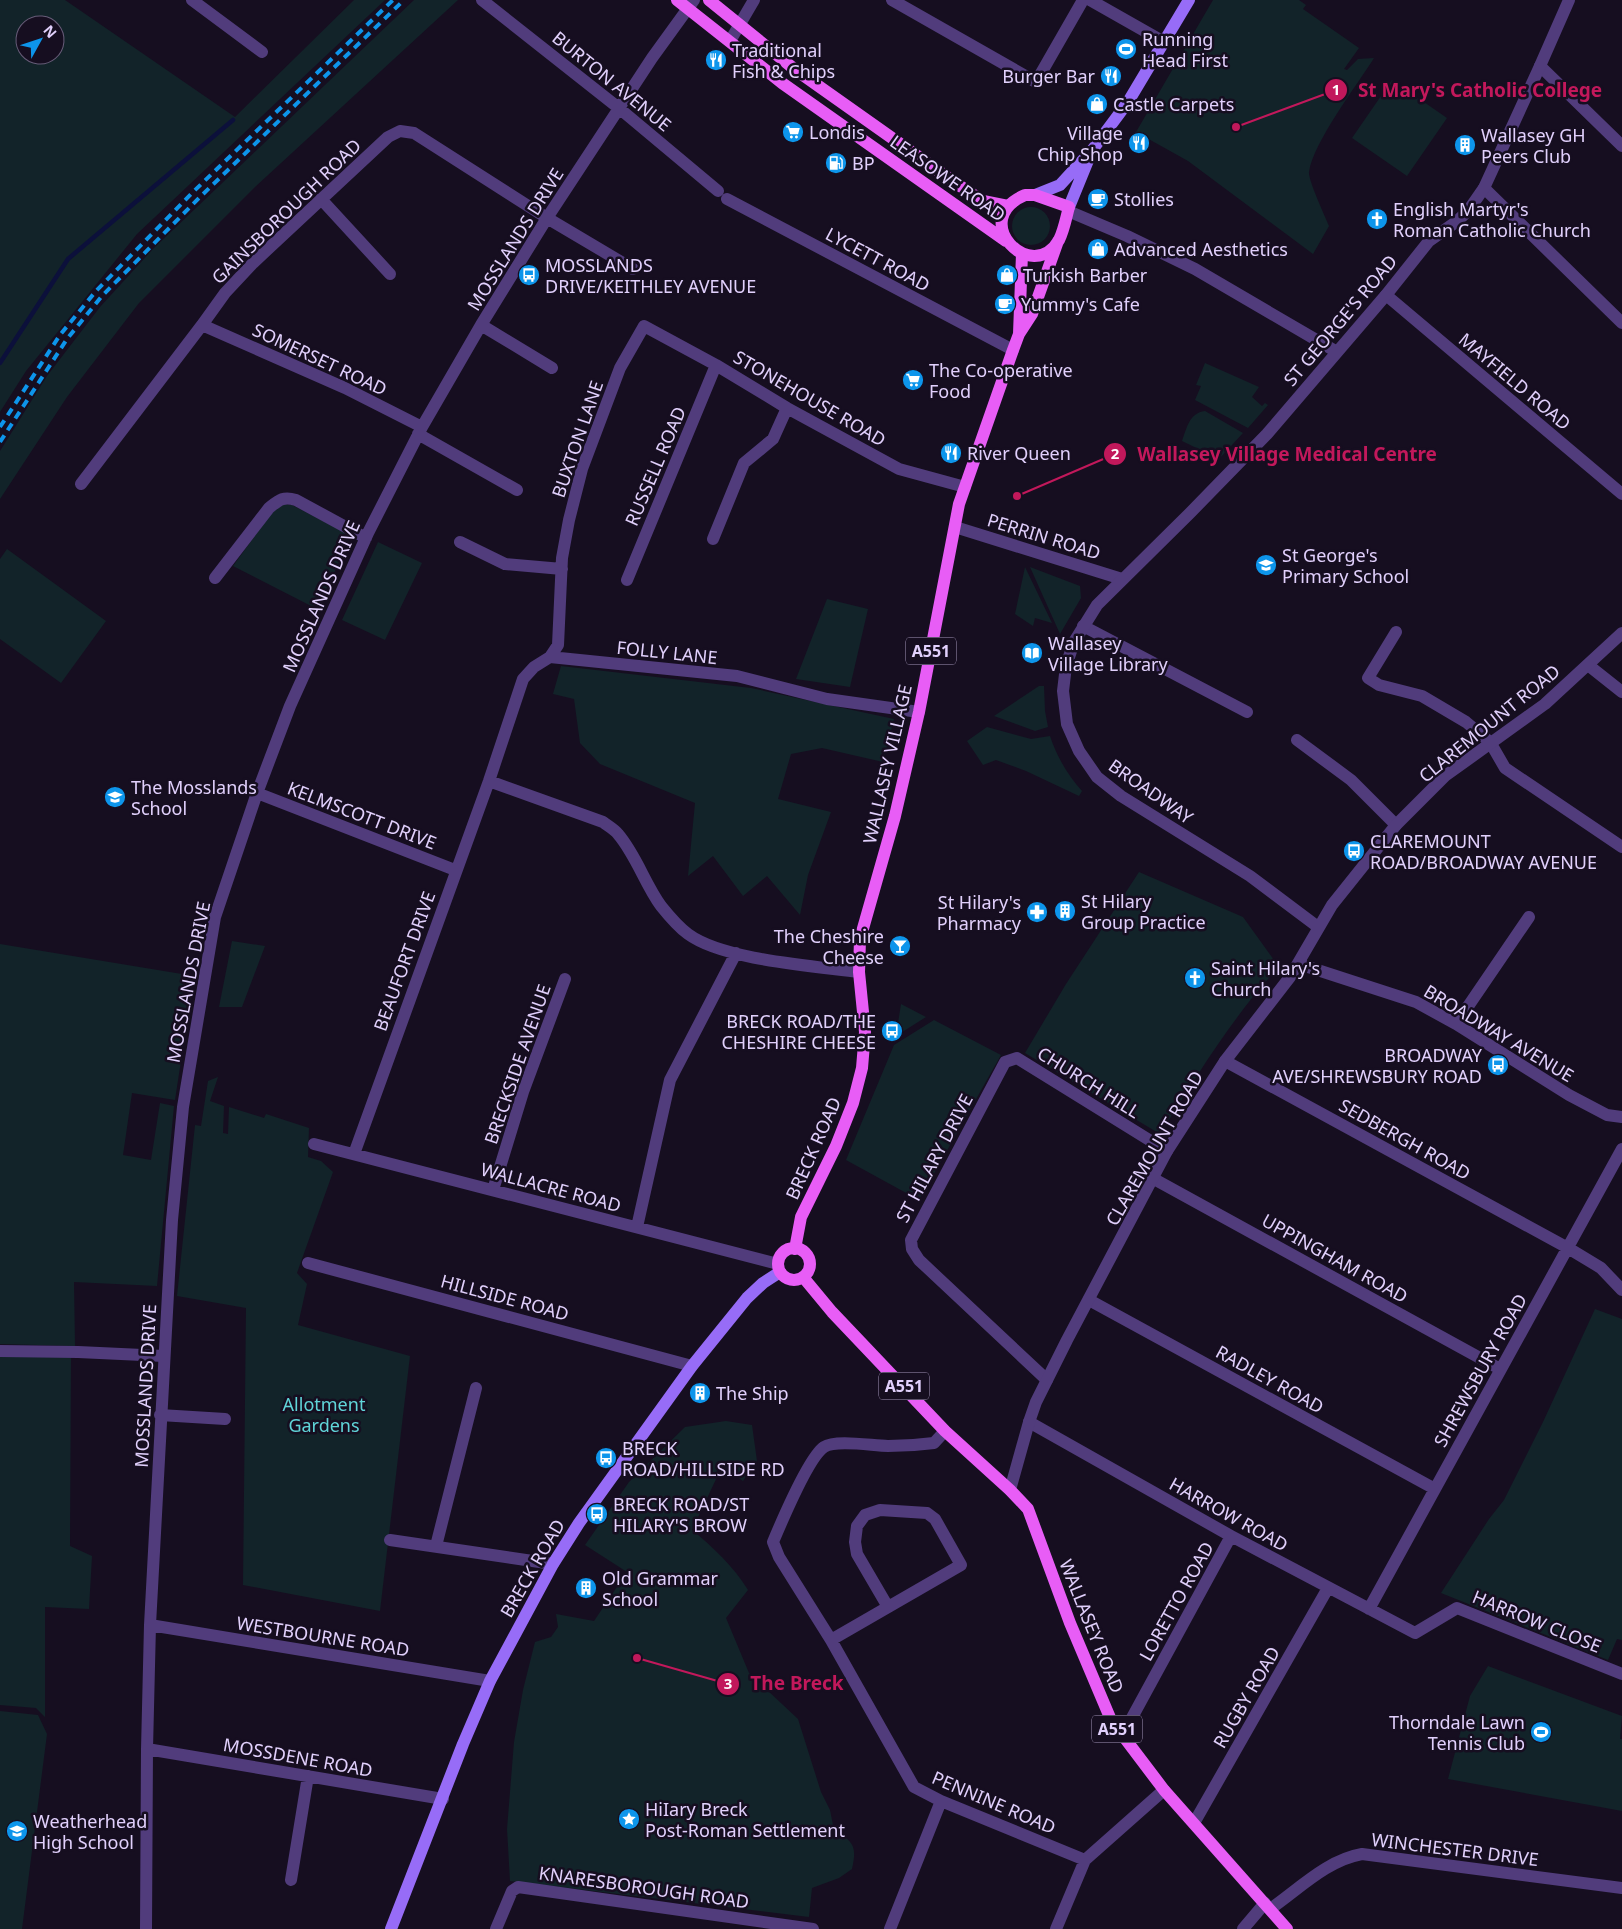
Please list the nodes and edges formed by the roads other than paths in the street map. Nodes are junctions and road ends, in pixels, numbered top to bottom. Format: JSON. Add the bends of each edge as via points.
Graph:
{"nodes":[{"id":1,"x":192,"y":0,"type":"edge"},
{"id":2,"x":482,"y":0,"type":"edge"},
{"id":3,"x":677,"y":0,"type":"edge"},
{"id":4,"x":709,"y":0,"type":"edge"},
{"id":5,"x":754,"y":0,"type":"edge"},
{"id":6,"x":892,"y":0,"type":"edge"},
{"id":7,"x":1083,"y":0,"type":"edge"},
{"id":8,"x":1090,"y":0,"type":"edge"},
{"id":9,"x":1189,"y":0,"type":"edge"},
{"id":10,"x":1569,"y":0,"type":"edge"},
{"id":11,"x":691,"y":4,"type":"edge"},
{"id":12,"x":739,"y":24,"type":"junction"},
{"id":13,"x":730,"y":41,"type":"junction"},
{"id":14,"x":1164,"y":42,"type":"junction"},
{"id":15,"x":262,"y":52,"type":"dead end"},
{"id":16,"x":1540,"y":66,"type":"junction"},
{"id":17,"x":620,"y":109,"type":"junction"},
{"id":18,"x":1622,"y":146,"type":"edge"},
{"id":19,"x":1093,"y":149,"type":"junction"},
{"id":20,"x":1484,"y":188,"type":"junction"},
{"id":21,"x":722,"y":195,"type":"joint"},
{"id":22,"x":1035,"y":195,"type":"junction"},
{"id":23,"x":321,"y":199,"type":"junction"},
{"id":24,"x":1008,"y":206,"type":"junction"},
{"id":25,"x":1068,"y":209,"type":"junction"},
{"id":26,"x":547,"y":218,"type":"junction"},
{"id":27,"x":1006,"y":241,"type":"junction"},
{"id":28,"x":1058,"y":241,"type":"junction"},
{"id":29,"x":1022,"y":254,"type":"junction"},
{"id":30,"x":633,"y":269,"type":"dead end"},
{"id":31,"x":390,"y":274,"type":"dead end"},
{"id":32,"x":1386,"y":295,"type":"junction"},
{"id":33,"x":1622,"y":323,"type":"edge"},
{"id":34,"x":202,"y":326,"type":"junction"},
{"id":35,"x":480,"y":326,"type":"junction"},
{"id":36,"x":644,"y":326,"type":"joint"},
{"id":37,"x":1019,"y":334,"type":"junction"},
{"id":38,"x":1013,"y":350,"type":"junction"},
{"id":39,"x":1337,"y":352,"type":"junction"},
{"id":40,"x":716,"y":365,"type":"junction"},
{"id":41,"x":552,"y":368,"type":"dead end"},
{"id":42,"x":787,"y":408,"type":"junction"},
{"id":43,"x":420,"y":431,"type":"junction"},
{"id":44,"x":81,"y":484,"type":"dead end"},
{"id":45,"x":964,"y":487,"type":"junction"},
{"id":46,"x":518,"y":490,"type":"dead end"},
{"id":47,"x":1622,"y":494,"type":"edge"},
{"id":48,"x":955,"y":527,"type":"junction"},
{"id":49,"x":366,"y":538,"type":"junction"},
{"id":50,"x":712,"y":539,"type":"dead end"},
{"id":51,"x":460,"y":542,"type":"dead end"},
{"id":52,"x":562,"y":568,"type":"junction"},
{"id":53,"x":215,"y":578,"type":"dead end"},
{"id":54,"x":1122,"y":579,"type":"junction"},
{"id":55,"x":627,"y":580,"type":"dead end"},
{"id":56,"x":1083,"y":626,"type":"junction"},
{"id":57,"x":1396,"y":632,"type":"dead end"},
{"id":58,"x":1622,"y":633,"type":"edge"},
{"id":59,"x":550,"y":657,"type":"junction"},
{"id":60,"x":1588,"y":665,"type":"junction"},
{"id":61,"x":1622,"y":692,"type":"edge"},
{"id":62,"x":919,"y":712,"type":"junction"},
{"id":63,"x":1247,"y":712,"type":"dead end"},
{"id":64,"x":1297,"y":740,"type":"dead end"},
{"id":65,"x":1490,"y":742,"type":"junction"},
{"id":66,"x":489,"y":781,"type":"junction"},
{"id":67,"x":257,"y":793,"type":"junction"},
{"id":68,"x":1396,"y":825,"type":"junction"},
{"id":69,"x":1622,"y":847,"type":"edge"},
{"id":70,"x":455,"y":870,"type":"junction"},
{"id":71,"x":1529,"y":917,"type":"dead end"},
{"id":72,"x":1318,"y":927,"type":"junction"},
{"id":73,"x":736,"y":953,"type":"junction"},
{"id":74,"x":1299,"y":964,"type":"junction"},
{"id":75,"x":859,"y":972,"type":"junction"},
{"id":76,"x":565,"y":979,"type":"dead end"},
{"id":77,"x":1456,"y":1024,"type":"junction"},
{"id":78,"x":1017,"y":1058,"type":"joint"},
{"id":79,"x":1225,"y":1061,"type":"junction"},
{"id":80,"x":1622,"y":1117,"type":"edge"},
{"id":81,"x":314,"y":1144,"type":"dead end"},
{"id":82,"x":1622,"y":1148,"type":"edge"},
{"id":83,"x":1168,"y":1151,"type":"junction"},
{"id":84,"x":354,"y":1154,"type":"junction"},
{"id":85,"x":1154,"y":1178,"type":"junction"},
{"id":86,"x":493,"y":1190,"type":"junction"},
{"id":87,"x":637,"y":1228,"type":"junction"},
{"id":88,"x":795,"y":1248,"type":"junction"},
{"id":89,"x":1568,"y":1248,"type":"junction"},
{"id":90,"x":308,"y":1263,"type":"dead end"},
{"id":91,"x":779,"y":1268,"type":"junction"},
{"id":92,"x":803,"y":1277,"type":"junction"},
{"id":93,"x":1622,"y":1290,"type":"edge"},
{"id":94,"x":1089,"y":1300,"type":"junction"},
{"id":95,"x":0,"y":1351,"type":"edge"},
{"id":96,"x":164,"y":1356,"type":"junction"},
{"id":97,"x":692,"y":1366,"type":"junction"},
{"id":98,"x":1500,"y":1369,"type":"junction"},
{"id":99,"x":1047,"y":1380,"type":"junction"},
{"id":100,"x":476,"y":1388,"type":"dead end"},
{"id":101,"x":160,"y":1414,"type":"junction"},
{"id":102,"x":225,"y":1419,"type":"dead end"},
{"id":103,"x":1028,"y":1422,"type":"junction"},
{"id":104,"x":945,"y":1431,"type":"junction"},
{"id":105,"x":1435,"y":1489,"type":"junction"},
{"id":106,"x":1010,"y":1490,"type":"junction"},
{"id":107,"x":1231,"y":1536,"type":"junction"},
{"id":108,"x":390,"y":1540,"type":"dead end"},
{"id":109,"x":436,"y":1546,"type":"junction"},
{"id":110,"x":553,"y":1564,"type":"junction"},
{"id":111,"x":1328,"y":1588,"type":"junction"},
{"id":112,"x":888,"y":1607,"type":"junction"},
{"id":113,"x":1369,"y":1609,"type":"junction"},
{"id":114,"x":150,"y":1625,"type":"junction"},
{"id":115,"x":1415,"y":1633,"type":"joint"},
{"id":116,"x":831,"y":1640,"type":"junction"},
{"id":117,"x":1622,"y":1674,"type":"edge"},
{"id":118,"x":490,"y":1681,"type":"junction"},
{"id":119,"x":1122,"y":1736,"type":"junction"},
{"id":120,"x":147,"y":1749,"type":"junction"},
{"id":121,"x":308,"y":1776,"type":"junction"},
{"id":122,"x":1164,"y":1790,"type":"junction"},
{"id":123,"x":443,"y":1799,"type":"junction"},
{"id":124,"x":941,"y":1800,"type":"junction"},
{"id":125,"x":1194,"y":1823,"type":"junction"},
{"id":126,"x":1085,"y":1860,"type":"junction"},
{"id":127,"x":291,"y":1880,"type":"dead end"},
{"id":128,"x":1622,"y":1888,"type":"edge"},
{"id":129,"x":1268,"y":1906,"type":"junction"},
{"id":130,"x":146,"y":1929,"type":"edge"},
{"id":131,"x":391,"y":1929,"type":"edge"},
{"id":132,"x":496,"y":1929,"type":"edge"},
{"id":133,"x":813,"y":1929,"type":"edge"},
{"id":134,"x":890,"y":1929,"type":"edge"},
{"id":135,"x":1056,"y":1929,"type":"edge"},
{"id":136,"x":1244,"y":1929,"type":"edge"},
{"id":137,"x":1287,"y":1929,"type":"edge"}],
"edges":[{"from":1,"to":15,"type":"street"},
{"from":2,"to":17,"type":"street","name":"BURTON AVENUE"},
{"from":3,"to":11,"type":"main road","name":"LEASOWE ROAD"},
{"from":4,"to":12,"type":"main road","name":"LEASOWE ROAD"},
{"from":5,"to":12,"type":"street"},
{"from":6,"to":7,"type":"street","via":[[1036,82]]},
{"from":8,"to":14,"type":"street"},
{"from":9,"to":14,"type":"main road"},
{"from":10,"to":16,"type":"street","name":"ST GEORGE'S ROAD"},
{"from":11,"to":13,"type":"main road","name":"LEASOWE ROAD"},
{"from":11,"to":17,"type":"street","name":"MOSSLANDS DRIVE"},
{"from":12,"to":13,"type":"street"},
{"from":12,"to":24,"type":"main road","name":"LEASOWE ROAD","via":[[801,74],[957,184],[983,200]]},
{"from":13,"to":27,"type":"main road","name":"LEASOWE ROAD","via":[[782,83]]},
{"from":14,"to":19,"type":"main road","via":[[1128,102]]},
{"from":16,"to":18,"type":"street"},
{"from":16,"to":20,"type":"street","name":"ST GEORGE'S ROAD"},
{"from":17,"to":21,"type":"street","name":"BURTON AVENUE"},
{"from":17,"to":26,"type":"street","name":"MOSSLANDS DRIVE"},
{"from":19,"to":22,"type":"main road","via":[[1060,185]]},
{"from":19,"to":25,"type":"main road"},
{"from":20,"to":32,"type":"street","name":"ST GEORGE'S ROAD","via":[[1468,211],[1429,241]]},
{"from":20,"to":33,"type":"street"},
{"from":21,"to":38,"type":"street","name":"LYCETT ROAD"},
{"from":22,"to":24,"type":"main road","via":[[1020,197]]},
{"from":22,"to":25,"type":"main road"},
{"from":23,"to":26,"type":"street","name":"GAINSBOROUGH ROAD","via":[[388,137],[400,131],[414,133]]},
{"from":23,"to":31,"type":"street"},
{"from":23,"to":34,"type":"street","name":"GAINSBOROUGH ROAD","via":[[253,263]]},
{"from":24,"to":27,"type":"main road","via":[[1002,223]]},
{"from":25,"to":28,"type":"main road"},
{"from":25,"to":39,"type":"street","via":[[1195,269]]},
{"from":26,"to":30,"type":"street","name":"GAINSBOROUGH ROAD"},
{"from":26,"to":35,"type":"street","name":"MOSSLANDS DRIVE"},
{"from":27,"to":29,"type":"main road"},
{"from":28,"to":29,"type":"main road","via":[[1042,254]]},
{"from":28,"to":37,"type":"main road","name":"WALLASEY VILLAGE","number":"A551","via":[[1035,307]]},
{"from":29,"to":37,"type":"main road","name":"WALLASEY VILLAGE","number":"A551"},
{"from":32,"to":39,"type":"street","name":"ST GEORGE'S ROAD"},
{"from":32,"to":47,"type":"street","name":"MAYFIELD ROAD"},
{"from":34,"to":43,"type":"street","name":"SOMERSET ROAD","via":[[345,388]]},
{"from":34,"to":44,"type":"street","name":"GAINSBOROUGH ROAD"},
{"from":35,"to":41,"type":"street"},
{"from":35,"to":43,"type":"street","name":"MOSSLANDS DRIVE"},
{"from":36,"to":40,"type":"street","name":"STONEHOUSE ROAD"},
{"from":36,"to":52,"type":"street","name":"BUXTON LANE","via":[[620,368],[582,469],[569,520]]},
{"from":37,"to":38,"type":"main road","name":"WALLASEY VILLAGE","number":"A551"},
{"from":38,"to":45,"type":"main road","name":"WALLASEY VILLAGE","number":"A551"},
{"from":39,"to":54,"type":"street","name":"ST GEORGE'S ROAD","via":[[1267,434]]},
{"from":40,"to":42,"type":"street","name":"STONEHOUSE ROAD"},
{"from":40,"to":55,"type":"street","name":"RUSSELL ROAD"},
{"from":42,"to":45,"type":"street","name":"STONEHOUSE ROAD","via":[[899,469]]},
{"from":42,"to":50,"type":"street","via":[[773,439],[744,463]]},
{"from":43,"to":46,"type":"street","name":"SOMERSET ROAD"},
{"from":43,"to":49,"type":"street","name":"MOSSLANDS DRIVE"},
{"from":45,"to":48,"type":"main road","name":"WALLASEY VILLAGE","number":"A551"},
{"from":48,"to":54,"type":"street","name":"PERRIN ROAD"},
{"from":48,"to":62,"type":"main road","name":"WALLASEY VILLAGE","number":"A551"},
{"from":49,"to":53,"type":"street","via":[[296,500],[279,499]]},
{"from":49,"to":67,"type":"street","name":"MOSSLANDS DRIVE","via":[[290,706]]},
{"from":51,"to":52,"type":"street","via":[[505,564]]},
{"from":52,"to":59,"type":"street","name":"BUXTON LANE","via":[[558,645]]},
{"from":54,"to":56,"type":"street","name":"ST GEORGE'S ROAD","via":[[1097,605]]},
{"from":56,"to":63,"type":"street"},
{"from":56,"to":72,"type":"street","name":"BROADWAY","via":[[1069,653],[1063,691],[1067,724],[1079,751],[1097,777],[1121,796],[1250,876]]},
{"from":57,"to":65,"type":"street","via":[[1368,678],[1379,685],[1422,696],[1466,722]]},
{"from":58,"to":60,"type":"street","name":"CLAREMOUNT ROAD"},
{"from":59,"to":62,"type":"street","name":"FOLLY LANE","via":[[738,676],[827,699]]},
{"from":59,"to":66,"type":"street","via":[[523,679]]},
{"from":60,"to":61,"type":"street"},
{"from":60,"to":65,"type":"street","name":"CLAREMOUNT ROAD","via":[[1545,704]]},
{"from":62,"to":75,"type":"main road","name":"WALLASEY VILLAGE","number":"A551","via":[[895,816],[860,940]]},
{"from":64,"to":68,"type":"street","via":[[1351,780]]},
{"from":65,"to":68,"type":"street","name":"CLAREMOUNT ROAD","via":[[1445,776]]},
{"from":65,"to":69,"type":"street","via":[[1505,768]]},
{"from":66,"to":70,"type":"street","name":"BEAUFORT DRIVE"},
{"from":66,"to":73,"type":"street","via":[[603,822],[617,833],[673,921],[712,946]]},
{"from":67,"to":70,"type":"street","name":"KELMSCOTT DRIVE"},
{"from":67,"to":96,"type":"street","name":"MOSSLANDS DRIVE","via":[[215,917],[202,995],[182,1117]]},
{"from":68,"to":72,"type":"street","name":"CLAREMOUNT ROAD"},
{"from":70,"to":84,"type":"street","name":"BEAUFORT DRIVE"},
{"from":71,"to":77,"type":"street"},
{"from":72,"to":74,"type":"street","name":"CLAREMOUNT ROAD"},
{"from":73,"to":75,"type":"street"},
{"from":73,"to":87,"type":"street","via":[[670,1080]]},
{"from":74,"to":77,"type":"street","name":"BROADWAY AVENUE","via":[[1416,1002]]},
{"from":74,"to":79,"type":"street","name":"CLAREMOUNT ROAD"},
{"from":75,"to":88,"type":"main road","name":"BRECK ROAD","number":"A551","via":[[865,1032],[862,1068],[853,1103],[836,1146],[801,1217]]},
{"from":76,"to":86,"type":"street","name":"BRECKSIDE AVENUE","via":[[523,1092]]},
{"from":77,"to":80,"type":"street","name":"BROADWAY AVENUE","via":[[1569,1095],[1607,1115]]},
{"from":78,"to":83,"type":"street","name":"CHURCH HILL"},
{"from":78,"to":99,"type":"street","name":"ST HILARY DRIVE","via":[[1005,1062],[911,1240],[912,1249],[920,1260]]},
{"from":79,"to":83,"type":"street","name":"CLAREMOUNT ROAD"},
{"from":79,"to":89,"type":"street","name":"SEDBERGH ROAD"},
{"from":81,"to":84,"type":"street","name":"WALLACRE ROAD"},
{"from":82,"to":89,"type":"street","name":"SHREWSBURY ROAD"},
{"from":83,"to":85,"type":"street","name":"CLAREMOUNT ROAD"},
{"from":84,"to":86,"type":"street","name":"WALLACRE ROAD"},
{"from":85,"to":94,"type":"street","name":"CLAREMOUNT ROAD"},
{"from":85,"to":98,"type":"street","name":"UPPINGHAM ROAD"},
{"from":86,"to":87,"type":"street","name":"WALLACRE ROAD"},
{"from":87,"to":91,"type":"street","name":"WALLACRE ROAD"},
{"from":88,"to":91,"type":"main road","via":[[781,1254]]},
{"from":88,"to":92,"type":"main road","via":[[808,1257],[809,1268]]},
{"from":89,"to":93,"type":"street","name":"SEDBERGH ROAD","via":[[1601,1268]]},
{"from":89,"to":98,"type":"street","name":"SHREWSBURY ROAD"},
{"from":90,"to":97,"type":"street","name":"HILLSIDE ROAD"},
{"from":91,"to":92,"type":"main road","via":[[788,1279]]},
{"from":91,"to":97,"type":"main road","name":"BRECK ROAD","via":[[746,1298]]},
{"from":92,"to":104,"type":"main road","number":"A551"},
{"from":94,"to":99,"type":"street","name":"CLAREMOUNT ROAD"},
{"from":94,"to":105,"type":"street","name":"RADLEY ROAD"},
{"from":95,"to":96,"type":"street"},
{"from":96,"to":101,"type":"street","name":"MOSSLANDS DRIVE"},
{"from":97,"to":110,"type":"main road","name":"BRECK ROAD"},
{"from":98,"to":105,"type":"street","name":"SHREWSBURY ROAD"},
{"from":99,"to":103,"type":"street","name":"CLAREMOUNT ROAD"},
{"from":100,"to":109,"type":"street"},
{"from":101,"to":102,"type":"street"},
{"from":101,"to":114,"type":"street","name":"MOSSLANDS DRIVE"},
{"from":103,"to":106,"type":"street","name":"CLAREMOUNT ROAD"},
{"from":103,"to":107,"type":"street","name":"HARROW ROAD"},
{"from":104,"to":106,"type":"main road","number":"A551"},
{"from":104,"to":116,"type":"street","name":"PENNINE ROAD","via":[[934,1443],[917,1446],[825,1446],[807,1470],[773,1542]]},
{"from":105,"to":113,"type":"street","name":"SHREWSBURY ROAD"},
{"from":106,"to":119,"type":"main road","name":"WALLASEY ROAD","number":"A551","via":[[1028,1509],[1074,1632],[1111,1720]]},
{"from":107,"to":111,"type":"street","name":"HARROW ROAD"},
{"from":107,"to":119,"type":"street","name":"LORETTO ROAD"},
{"from":108,"to":109,"type":"street"},
{"from":109,"to":110,"type":"street"},
{"from":110,"to":118,"type":"main road","name":"BRECK ROAD"},
{"from":111,"to":113,"type":"street","name":"HARROW ROAD"},
{"from":111,"to":125,"type":"street","name":"RUGBY ROAD"},
{"from":112,"to":112,"type":"street","via":[[961,1565],[934,1519],[927,1513],[880,1510],[865,1514],[857,1526],[857,1554]]},
{"from":112,"to":116,"type":"street"},
{"from":113,"to":115,"type":"street","name":"HARROW ROAD"},
{"from":114,"to":118,"type":"street","name":"WESTBOURNE ROAD"},
{"from":114,"to":120,"type":"street","name":"MOSSLANDS DRIVE"},
{"from":115,"to":117,"type":"street","name":"HARROW CLOSE","via":[[1457,1608]]},
{"from":116,"to":124,"type":"street","name":"PENNINE ROAD","via":[[914,1787]]},
{"from":118,"to":123,"type":"main road","name":"BRECK ROAD"},
{"from":119,"to":122,"type":"main road","name":"WALLASEY ROAD","number":"A551"},
{"from":120,"to":121,"type":"street","name":"MOSSDENE ROAD"},
{"from":120,"to":130,"type":"street","name":"MOSSLANDS DRIVE"},
{"from":121,"to":123,"type":"street","name":"MOSSDENE ROAD"},
{"from":121,"to":127,"type":"street"},
{"from":122,"to":125,"type":"main road","name":"WALLASEY ROAD","number":"A551"},
{"from":122,"to":126,"type":"street"},
{"from":123,"to":131,"type":"main road","name":"BRECK ROAD"},
{"from":124,"to":126,"type":"street","name":"PENNINE ROAD"},
{"from":124,"to":134,"type":"street"},
{"from":125,"to":129,"type":"main road","name":"WALLASEY ROAD","number":"A551"},
{"from":126,"to":135,"type":"street"},
{"from":128,"to":129,"type":"street","name":"WINCHESTER DRIVE","via":[[1362,1854],[1332,1864]]},
{"from":129,"to":136,"type":"street","name":"WINCHESTER DRIVE"},
{"from":129,"to":137,"type":"main road","name":"WALLASEY ROAD","number":"A551"},
{"from":132,"to":133,"type":"street","name":"KNARESBOROUGH ROAD","via":[[512,1890],[518,1887]]}]}
